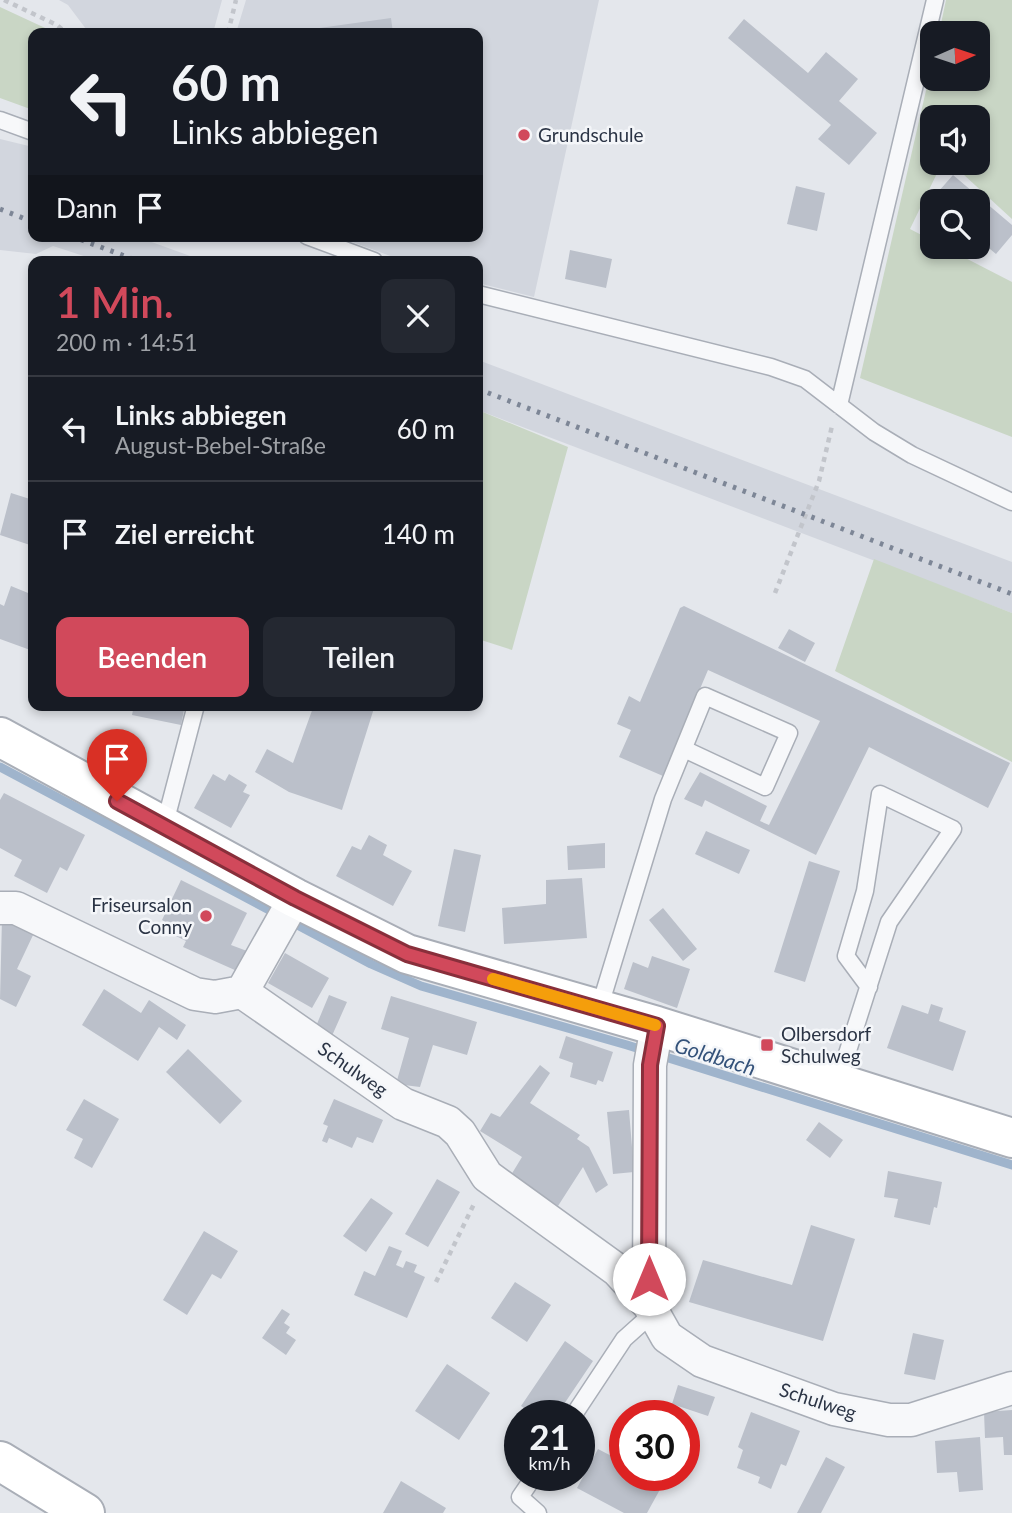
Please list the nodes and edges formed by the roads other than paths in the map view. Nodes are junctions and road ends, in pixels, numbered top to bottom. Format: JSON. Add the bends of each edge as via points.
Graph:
{"nodes":[{"id":1,"x":935,"y":0,"type":"edge"},
{"id":2,"x":0,"y":120,"type":"edge"},
{"id":3,"x":28,"y":130,"type":"edge"},
{"id":4,"x":323,"y":242,"type":"edge"},
{"id":5,"x":361,"y":256,"type":"edge"},
{"id":6,"x":483,"y":295,"type":"edge"},
{"id":7,"x":839,"y":405,"type":"junction"},
{"id":8,"x":1012,"y":502,"type":"edge"},
{"id":9,"x":194,"y":711,"type":"edge"},
{"id":10,"x":0,"y":737,"type":"edge"},
{"id":11,"x":684,"y":749,"type":"junction"},
{"id":12,"x":164,"y":827,"type":"junction"},
{"id":13,"x":0,"y":908,"type":"edge"},
{"id":14,"x":287,"y":912,"type":"junction"},
{"id":15,"x":869,"y":987,"type":"junction"},
{"id":16,"x":242,"y":992,"type":"junction"},
{"id":17,"x":599,"y":1009,"type":"junction"},
{"id":18,"x":657,"y":1026,"type":"junction"},
{"id":19,"x":838,"y":1082,"type":"junction"},
{"id":20,"x":1012,"y":1139,"type":"edge"},
{"id":21,"x":651,"y":1310,"type":"junction"},
{"id":22,"x":1012,"y":1388,"type":"edge"},
{"id":23,"x":584,"y":1400,"type":"edge"},
{"id":24,"x":2,"y":1468,"type":"edge"},
{"id":25,"x":524,"y":1491,"type":"edge"},
{"id":26,"x":85,"y":1513,"type":"edge"},
{"id":27,"x":538,"y":1513,"type":"edge"}],
"edges":[{"from":1,"to":7,"type":"lane"},
{"from":2,"to":3,"type":"lane"},
{"from":4,"to":5,"type":"lane"},
{"from":6,"to":7,"type":"lane","via":[[771,367],[805,379]]},
{"from":7,"to":8,"type":"lane","via":[[912,455]]},
{"from":9,"to":12,"type":"lane"},
{"from":10,"to":12,"type":"street"},
{"from":11,"to":11,"type":"lane","via":[[765,787],[789,733],[705,696]]},
{"from":11,"to":17,"type":"lane","via":[[663,799]]},
{"from":12,"to":14,"type":"street"},
{"from":13,"to":16,"type":"street","via":[[16,908],[195,994],[215,997]]},
{"from":14,"to":16,"type":"street"},
{"from":14,"to":17,"type":"street","via":[[407,954]]},
{"from":15,"to":15,"type":"lane","via":[[846,956],[865,891],[880,794],[953,829],[889,922]]},
{"from":15,"to":19,"type":"lane"},
{"from":16,"to":21,"type":"street","name":"Schulweg","via":[[403,1104],[448,1122],[487,1176],[617,1270]]},
{"from":17,"to":18,"type":"street"},
{"from":18,"to":19,"type":"street"},
{"from":18,"to":21,"type":"street","via":[[650,1065]]},
{"from":19,"to":20,"type":"street"},
{"from":21,"to":22,"type":"street","name":"Schulweg","via":[[667,1337],[702,1361],[868,1417],[911,1420]]},
{"from":21,"to":23,"type":"lane","via":[[624,1339]]},
{"from":24,"to":26,"type":"street"},
{"from":25,"to":27,"type":"lane","via":[[520,1497]]}]}
